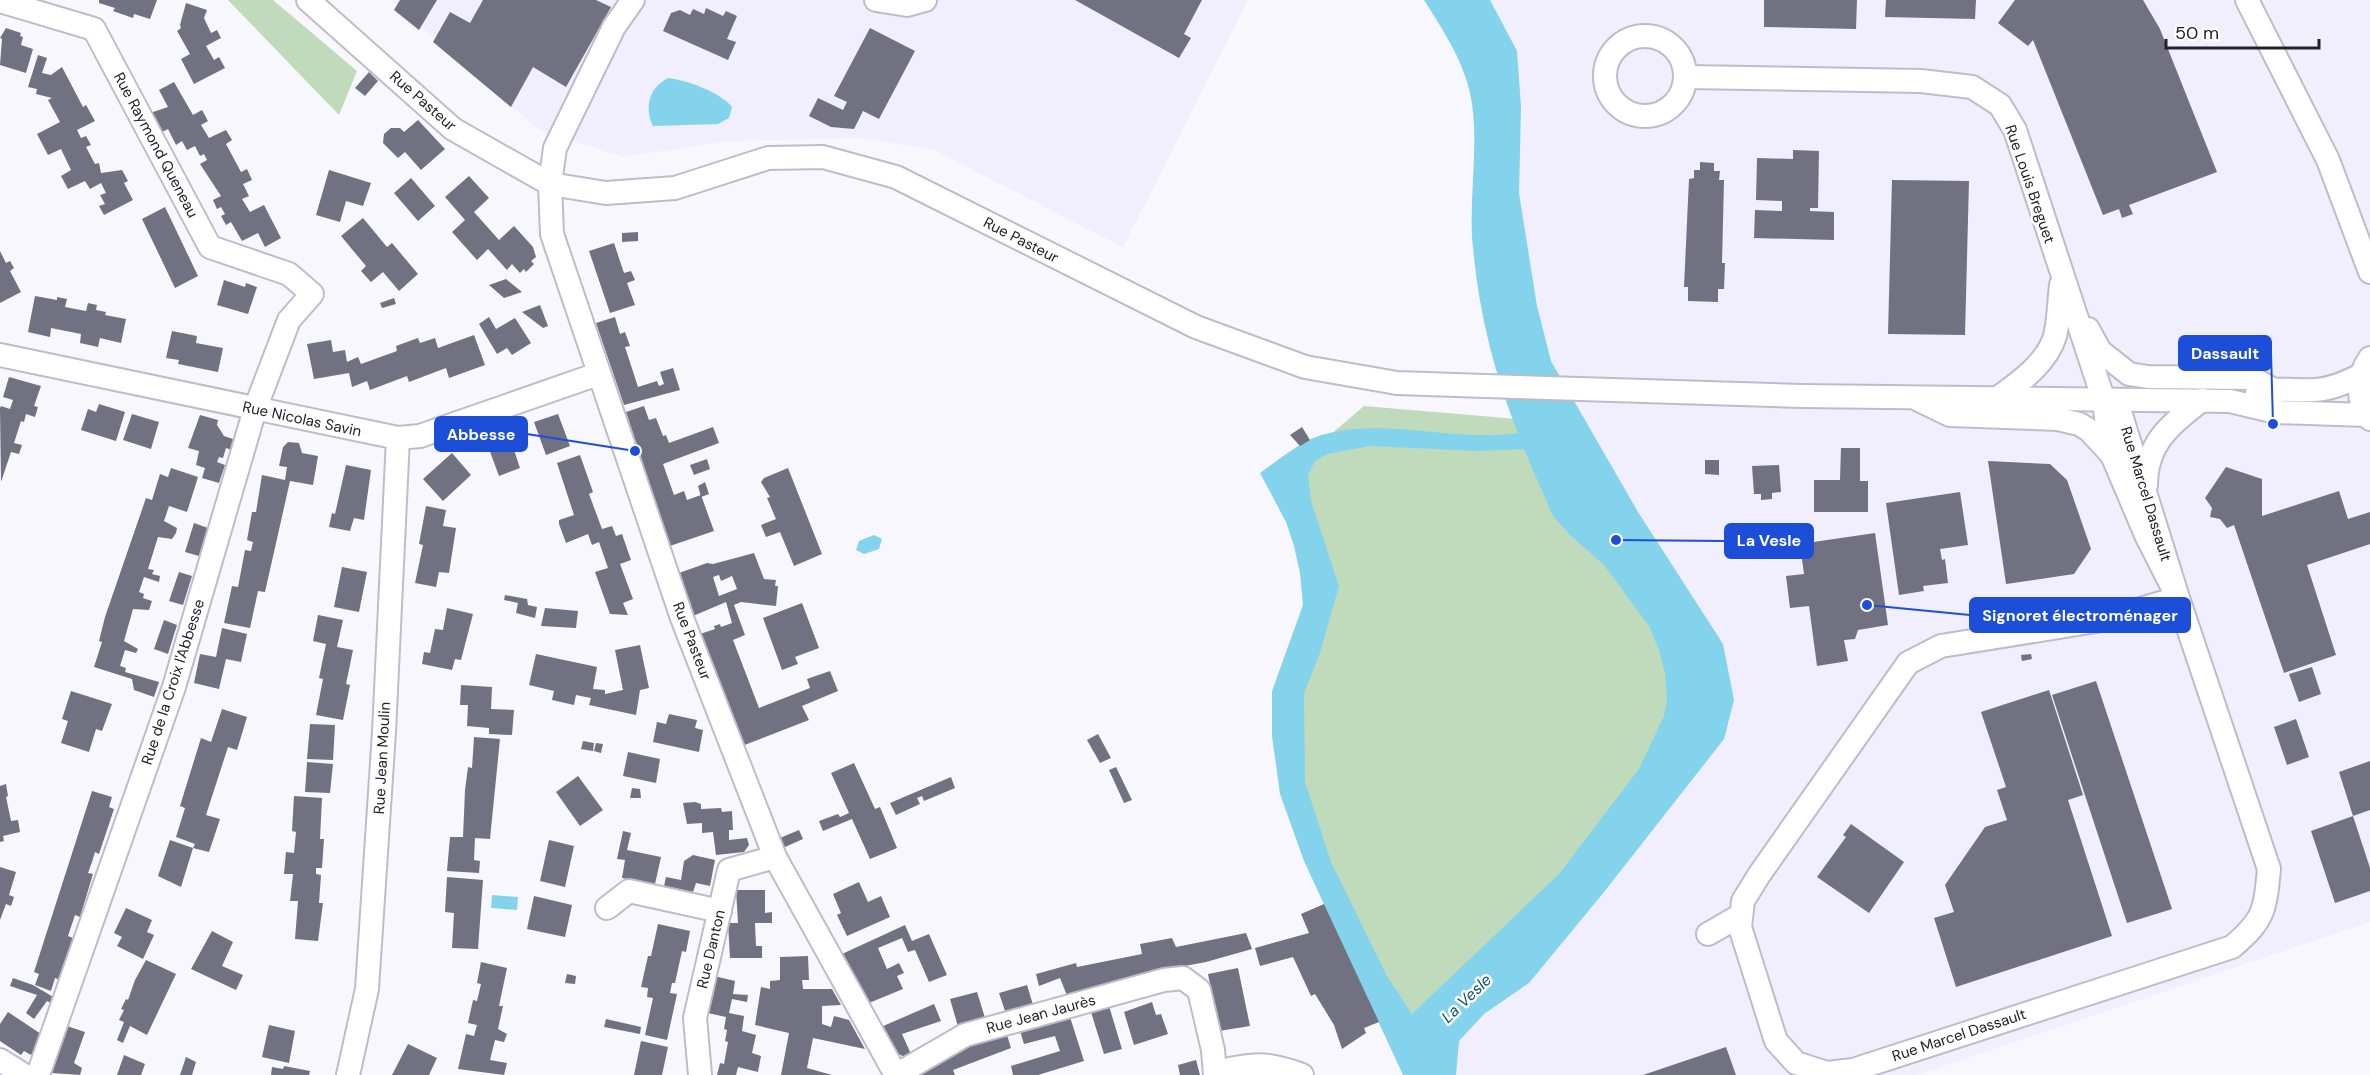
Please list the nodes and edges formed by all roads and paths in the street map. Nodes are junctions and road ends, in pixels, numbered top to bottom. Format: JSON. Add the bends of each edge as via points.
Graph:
{"nodes":[{"id":1,"x":308,"y":0,"type":"edge"},
{"id":2,"x":876,"y":0,"type":"edge"},
{"id":3,"x":925,"y":0,"type":"edge"},
{"id":4,"x":2247,"y":0,"type":"edge"},
{"id":5,"x":0,"y":1,"type":"edge"},
{"id":6,"x":623,"y":3,"type":"edge"},
{"id":7,"x":1686,"y":77,"type":"dead end"},
{"id":8,"x":550,"y":184,"type":"junction"},
{"id":9,"x":2370,"y":272,"type":"edge"},
{"id":10,"x":2062,"y":278,"type":"junction"},
{"id":11,"x":312,"y":294,"type":"joint"},
{"id":12,"x":0,"y":355,"type":"edge"},
{"id":13,"x":2366,"y":366,"type":"edge"},
{"id":14,"x":598,"y":374,"type":"junction"},
{"id":15,"x":2272,"y":389,"type":"junction"},
{"id":16,"x":1912,"y":397,"type":"junction"},
{"id":17,"x":1999,"y":397,"type":"junction"},
{"id":18,"x":2103,"y":398,"type":"junction"},
{"id":19,"x":2202,"y":400,"type":"junction"},
{"id":20,"x":2230,"y":401,"type":"junction"},
{"id":21,"x":255,"y":409,"type":"junction"},
{"id":22,"x":2368,"y":417,"type":"edge"},
{"id":23,"x":398,"y":438,"type":"junction"},
{"id":24,"x":2112,"y":455,"type":"junction"},
{"id":25,"x":2146,"y":493,"type":"junction"},
{"id":26,"x":2178,"y":598,"type":"junction"},
{"id":27,"x":775,"y":857,"type":"junction"},
{"id":28,"x":607,"y":908,"type":"dead end"},
{"id":29,"x":720,"y":910,"type":"junction"},
{"id":30,"x":1741,"y":915,"type":"junction"},
{"id":31,"x":1708,"y":934,"type":"dead end"},
{"id":32,"x":0,"y":1060,"type":"edge"},
{"id":33,"x":1214,"y":1066,"type":"edge"},
{"id":34,"x":1792,"y":1069,"type":"edge"},
{"id":35,"x":24,"y":1075,"type":"edge"},
{"id":36,"x":38,"y":1075,"type":"edge"},
{"id":37,"x":348,"y":1075,"type":"edge"},
{"id":38,"x":700,"y":1075,"type":"edge"},
{"id":39,"x":896,"y":1075,"type":"edge"},
{"id":40,"x":1302,"y":1075,"type":"edge"}],
"edges":[{"from":1,"to":8,"type":"street","name":"Rue Pasteur","via":[[453,129]]},
{"from":2,"to":3,"type":"street","via":[[907,5]]},
{"from":4,"to":9,"type":"street","via":[[2328,160]]},
{"from":5,"to":11,"type":"street","name":"Rue Raymond Queneau","via":[[94,29],[210,247],[289,274]]},
{"from":6,"to":8,"type":"street","name":"Rue Pasteur","via":[[555,148]]},
{"from":7,"to":10,"type":"street","name":"Rue Louis Breguet","via":[[1921,81],[1971,87],[2000,105],[2015,130]]},
{"from":8,"to":14,"type":"street","name":"Rue Pasteur","via":[[552,234]]},
{"from":8,"to":16,"type":"street","name":"Rue Pasteur","via":[[606,193],[675,188],[768,158],[823,157],[896,177],[1196,327],[1305,367],[1397,383]]},
{"from":10,"to":15,"type":"street","via":[[2100,351],[2129,374],[2252,378]]},
{"from":10,"to":17,"type":"street","via":[[2055,337],[2027,377]]},
{"from":10,"to":18,"type":"street","name":"Rue Louis Breguet"},
{"from":11,"to":21,"type":"street","name":"Rue de la Croix l'Abbesse","via":[[289,320]]},
{"from":12,"to":21,"type":"street","name":"Rue Nicolas Savin"},
{"from":13,"to":15,"type":"street","via":[[2344,384],[2316,390]]},
{"from":13,"to":22,"type":"street","via":[[2361,403]]},
{"from":14,"to":23,"type":"street","name":"Rue Nicolas Savin","via":[[420,436]]},
{"from":14,"to":27,"type":"street","name":"Rue Pasteur","via":[[682,618]]},
{"from":15,"to":20,"type":"street"},
{"from":16,"to":17,"type":"street","name":"Rue Pasteur"},
{"from":16,"to":24,"type":"street","via":[[1950,415],[2058,419],[2079,424]]},
{"from":17,"to":18,"type":"street","name":"Rue Pasteur"},
{"from":18,"to":19,"type":"street","name":"Rue Pasteur"},
{"from":18,"to":24,"type":"street","name":"Rue Marcel Dassault"},
{"from":18,"to":25,"type":"street","name":"Rue Marcel Dassault","via":[[2121,416]]},
{"from":19,"to":20,"type":"street","name":"Rue Pasteur"},
{"from":19,"to":25,"type":"street","via":[[2160,435],[2146,468]]},
{"from":20,"to":22,"type":"street","via":[[2276,411]]},
{"from":21,"to":23,"type":"street","name":"Rue Nicolas Savin"},
{"from":21,"to":36,"type":"street","name":"Rue de la Croix l'Abbesse","via":[[174,687]]},
{"from":23,"to":37,"type":"street","name":"Rue Jean Moulin","via":[[368,989]]},
{"from":24,"to":26,"type":"street","name":"Rue Marcel Dassault"},
{"from":25,"to":26,"type":"street","name":"Rue Marcel Dassault"},
{"from":26,"to":30,"type":"street","name":"Rue Marcel Dassault","via":[[2102,620],[1941,646],[1908,663],[1759,875],[1743,901]]},
{"from":26,"to":34,"type":"street","name":"Rue Marcel Dassault","via":[[2269,869],[2266,901],[2255,927],[2232,947],[1853,1070],[1827,1073]]},
{"from":27,"to":29,"type":"street","name":"Rue Danton","via":[[729,870]]},
{"from":27,"to":39,"type":"street","name":"Rue Pasteur"},
{"from":28,"to":29,"type":"street","via":[[629,891]]},
{"from":29,"to":38,"type":"street","name":"Rue Danton","via":[[695,1018]]},
{"from":30,"to":31,"type":"street"},
{"from":30,"to":34,"type":"street","name":"Rue Marcel Dassault","via":[[1740,927],[1776,1041]]},
{"from":32,"to":35,"type":"street"},
{"from":33,"to":39,"type":"street","name":"Rue Jean Jaurès","via":[[1199,990],[1183,978],[965,1035]]},
{"from":33,"to":40,"type":"street","via":[[1254,1063]]}]}
